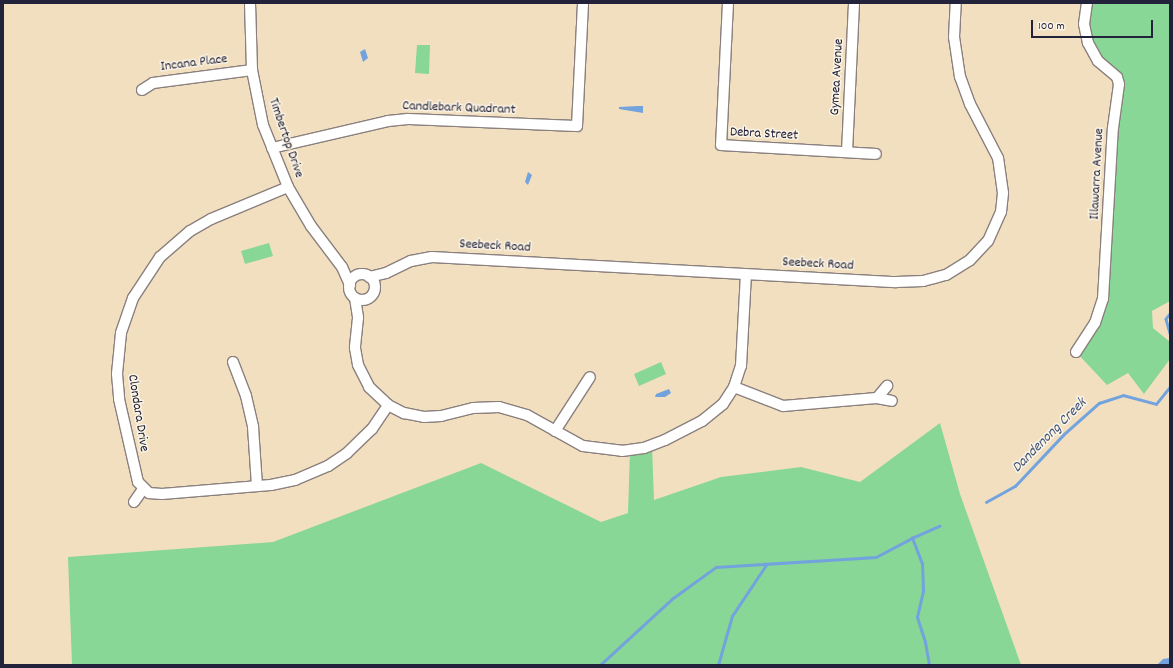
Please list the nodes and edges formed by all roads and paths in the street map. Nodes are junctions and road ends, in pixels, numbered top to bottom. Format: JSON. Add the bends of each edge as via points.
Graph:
{"nodes":[{"id":1,"x":250,"y":3,"type":"edge"},
{"id":2,"x":583,"y":3,"type":"edge"},
{"id":3,"x":728,"y":3,"type":"edge"},
{"id":4,"x":854,"y":3,"type":"edge"},
{"id":5,"x":956,"y":3,"type":"edge"},
{"id":6,"x":1087,"y":3,"type":"edge"},
{"id":7,"x":252,"y":70,"type":"junction"},
{"id":8,"x":142,"y":90,"type":"dead end"},
{"id":9,"x":272,"y":148,"type":"junction"},
{"id":10,"x":847,"y":152,"type":"junction"},
{"id":11,"x":876,"y":154,"type":"dead end"},
{"id":12,"x":288,"y":187,"type":"junction"},
{"id":13,"x":342,"y":267,"type":"junction"},
{"id":14,"x":386,"y":273,"type":"junction"},
{"id":15,"x":746,"y":274,"type":"junction"},
{"id":16,"x":358,"y":275,"type":"junction"},
{"id":17,"x":370,"y":276,"type":"junction"},
{"id":18,"x":350,"y":285,"type":"junction"},
{"id":19,"x":375,"y":288,"type":"junction"},
{"id":20,"x":355,"y":298,"type":"junction"},
{"id":21,"x":369,"y":298,"type":"junction"},
{"id":22,"x":358,"y":318,"type":"junction"},
{"id":23,"x":1076,"y":352,"type":"dead end"},
{"id":24,"x":233,"y":362,"type":"dead end"},
{"id":25,"x":590,"y":377,"type":"dead end"},
{"id":26,"x":887,"y":386,"type":"dead end"},
{"id":27,"x":734,"y":387,"type":"junction"},
{"id":28,"x":877,"y":398,"type":"junction"},
{"id":29,"x":892,"y":401,"type":"dead end"},
{"id":30,"x":388,"y":405,"type":"junction"},
{"id":31,"x":555,"y":431,"type":"junction"},
{"id":32,"x":256,"y":486,"type":"junction"},
{"id":33,"x":143,"y":489,"type":"junction"},
{"id":34,"x":134,"y":502,"type":"dead end"}],
"edges":[{"from":1,"to":7,"type":"street","name":"Timbertop Drive"},
{"from":2,"to":9,"type":"street","name":"Candlebark Quadrant","via":[[580,130],[408,119],[388,121]]},
{"from":3,"to":10,"type":"street","name":"Debra Street","via":[[721,145]]},
{"from":4,"to":10,"type":"street","name":"Gymea Avenue"},
{"from":5,"to":15,"type":"street","name":"Seebeck Road","via":[[954,37],[960,77],[973,112],[995,150],[1002,174],[1001,212],[983,248],[954,271],[923,281]]},
{"from":6,"to":23,"type":"street","name":"Illawarra Avenue","via":[[1084,24],[1088,43],[1098,61],[1117,77],[1119,88],[1113,128],[1103,299],[1095,323]]},
{"from":7,"to":8,"type":"street","name":"Incana Place","via":[[153,83]]},
{"from":7,"to":9,"type":"street","name":"Timbertop Drive","via":[[263,124]]},
{"from":9,"to":12,"type":"street","name":"Timbertop Drive"},
{"from":10,"to":11,"type":"street","name":"Debra Street"},
{"from":12,"to":13,"type":"street","name":"Timbertop Drive","via":[[310,226]]},
{"from":12,"to":33,"type":"street","name":"Clondara Drive","via":[[211,219],[190,231],[160,257],[133,298],[120,339],[117,374],[119,399],[134,472]]},
{"from":13,"to":16,"type":"street","name":"Timbertop Drive"},
{"from":13,"to":18,"type":"street","name":"Timbertop Drive"},
{"from":14,"to":15,"type":"street","name":"Seebeck Road","via":[[411,261],[432,257]]},
{"from":14,"to":17,"type":"street","name":"Seebeck Road"},
{"from":14,"to":19,"type":"street","name":"Seebeck Road"},
{"from":15,"to":27,"type":"street","via":[[743,353]]},
{"from":16,"to":17,"type":"street"},
{"from":16,"to":18,"type":"street"},
{"from":17,"to":19,"type":"street"},
{"from":18,"to":20,"type":"street","via":[[350,292]]},
{"from":19,"to":21,"type":"street"},
{"from":20,"to":21,"type":"street"},
{"from":20,"to":22,"type":"street"},
{"from":21,"to":22,"type":"street"},
{"from":22,"to":30,"type":"street","via":[[354,344],[358,365],[369,387]]},
{"from":24,"to":32,"type":"street","via":[[246,396],[253,427]]},
{"from":25,"to":31,"type":"street"},
{"from":26,"to":28,"type":"street"},
{"from":27,"to":28,"type":"street","via":[[783,406]]},
{"from":27,"to":31,"type":"street","via":[[723,404],[709,417],[644,448],[622,451],[598,449],[576,443]]},
{"from":28,"to":29,"type":"street"},
{"from":30,"to":31,"type":"street","via":[[404,413],[424,417],[441,416],[473,408],[499,407],[520,412]]},
{"from":30,"to":32,"type":"street","via":[[364,437],[337,460],[295,480]]},
{"from":32,"to":33,"type":"street","via":[[158,494]]},
{"from":33,"to":34,"type":"street"}]}
